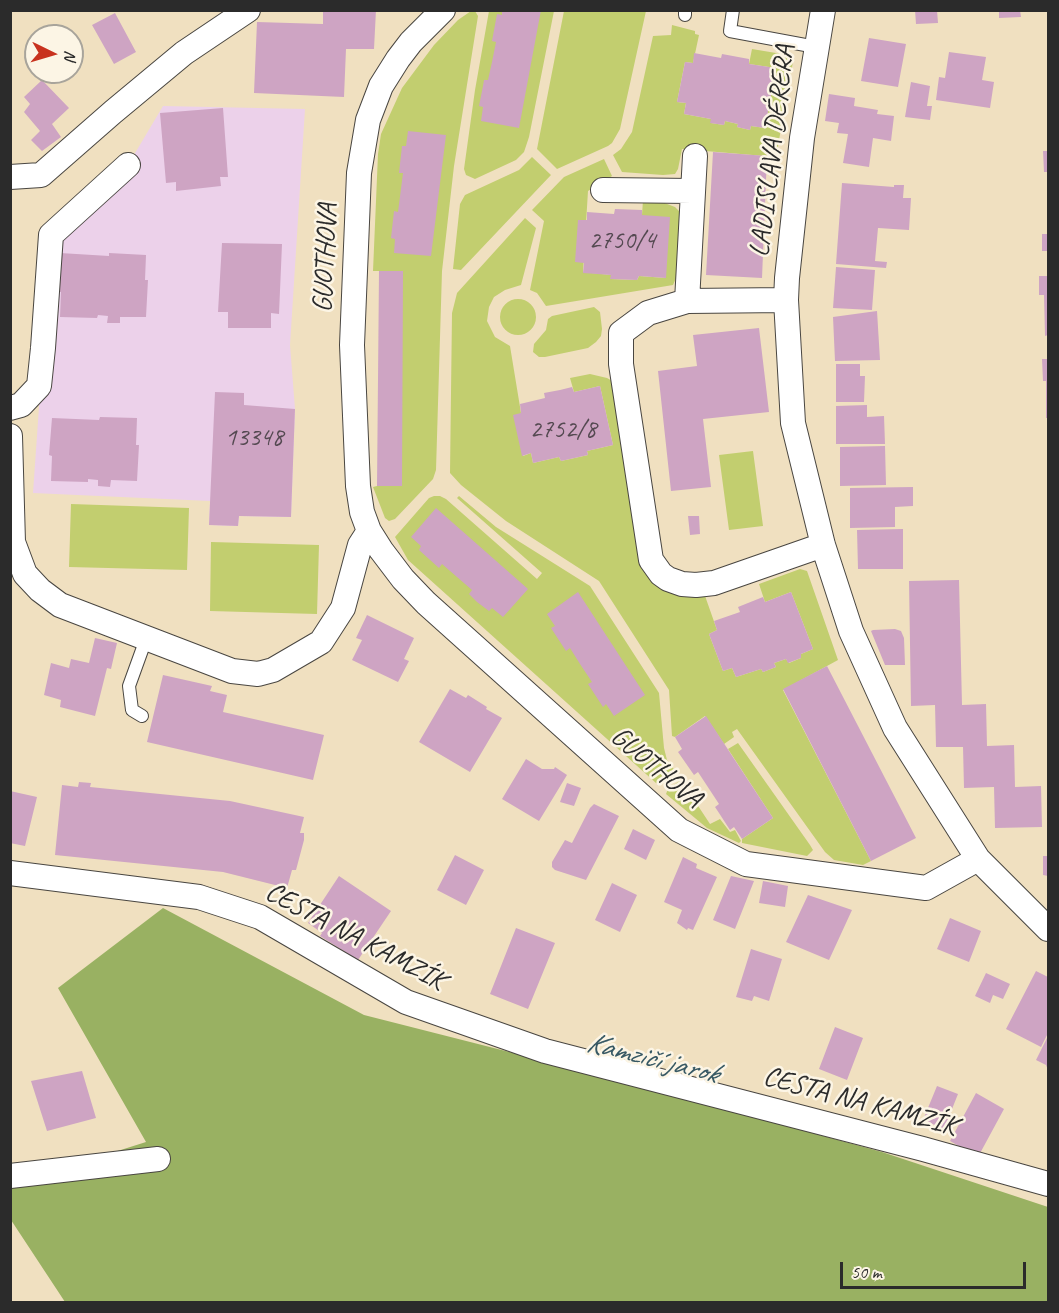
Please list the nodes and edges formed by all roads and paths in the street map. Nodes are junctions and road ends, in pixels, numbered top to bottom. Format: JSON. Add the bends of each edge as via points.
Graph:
{"nodes":[{"id":1,"x":248,"y":10,"type":"edge"},
{"id":2,"x":443,"y":10,"type":"edge"},
{"id":3,"x":733,"y":10,"type":"edge"},
{"id":4,"x":823,"y":10,"type":"edge"},
{"id":5,"x":816,"y":47,"type":"junction"},
{"id":6,"x":695,"y":156,"type":"dead end"},
{"id":7,"x":128,"y":165,"type":"dead end"},
{"id":8,"x":10,"y":177,"type":"edge"},
{"id":9,"x":603,"y":190,"type":"dead end"},
{"id":10,"x":692,"y":191,"type":"junction"},
{"id":11,"x":786,"y":300,"type":"junction"},
{"id":12,"x":687,"y":301,"type":"junction"},
{"id":13,"x":10,"y":408,"type":"edge"},
{"id":14,"x":10,"y":436,"type":"edge"},
{"id":15,"x":369,"y":531,"type":"junction"},
{"id":16,"x":823,"y":545,"type":"junction"},
{"id":17,"x":141,"y":637,"type":"junction"},
{"id":18,"x":142,"y":716,"type":"dead end"},
{"id":19,"x":978,"y":859,"type":"junction"},
{"id":20,"x":10,"y":873,"type":"edge"},
{"id":21,"x":1048,"y":930,"type":"edge"},
{"id":22,"x":158,"y":1160,"type":"dead end"},
{"id":23,"x":10,"y":1176,"type":"edge"},
{"id":24,"x":1048,"y":1184,"type":"edge"}],
"edges":[{"from":1,"to":8,"type":"street","via":[[184,53],[41,175]]},
{"from":2,"to":15,"type":"street","name":"GUOTHOVA","via":[[411,42],[381,86],[368,120],[359,173],[352,345],[358,486]]},
{"from":3,"to":5,"type":"lane","via":[[729,31]]},
{"from":4,"to":5,"type":"street","name":"LADISLAVA DÉRERA"},
{"from":5,"to":11,"type":"street","name":"LADISLAVA DÉRERA","via":[[802,138]]},
{"from":6,"to":10,"type":"street"},
{"from":7,"to":13,"type":"street","via":[[51,235],[39,386],[21,405]]},
{"from":9,"to":10,"type":"street"},
{"from":10,"to":12,"type":"street"},
{"from":11,"to":12,"type":"street","name":"LADISLAVA DÉRERA"},
{"from":11,"to":16,"type":"street","name":"LADISLAVA DÉRERA","via":[[793,423]]},
{"from":12,"to":16,"type":"street","name":"LADISLAVA DÉRERA","via":[[648,314],[621,333],[621,364],[651,560],[668,579],[704,585]]},
{"from":14,"to":17,"type":"street","via":[[13,542],[25,574],[60,605]]},
{"from":15,"to":17,"type":"street","via":[[360,545],[343,608],[321,642],[273,670],[258,674],[232,671]]},
{"from":15,"to":19,"type":"street","name":"GUOTHOVA","via":[[426,603],[679,830],[746,864],[926,888]]},
{"from":16,"to":19,"type":"street","name":"LADISLAVA DÉRERA","via":[[851,631],[896,728]]},
{"from":17,"to":18,"type":"lane","via":[[129,686],[132,710]]},
{"from":19,"to":21,"type":"street","name":"LADISLAVA DÉRERA"},
{"from":20,"to":24,"type":"street","name":"CESTA NA KAMZÍK","via":[[199,897],[260,917],[406,1002],[545,1051]]},
{"from":22,"to":23,"type":"street"}]}
